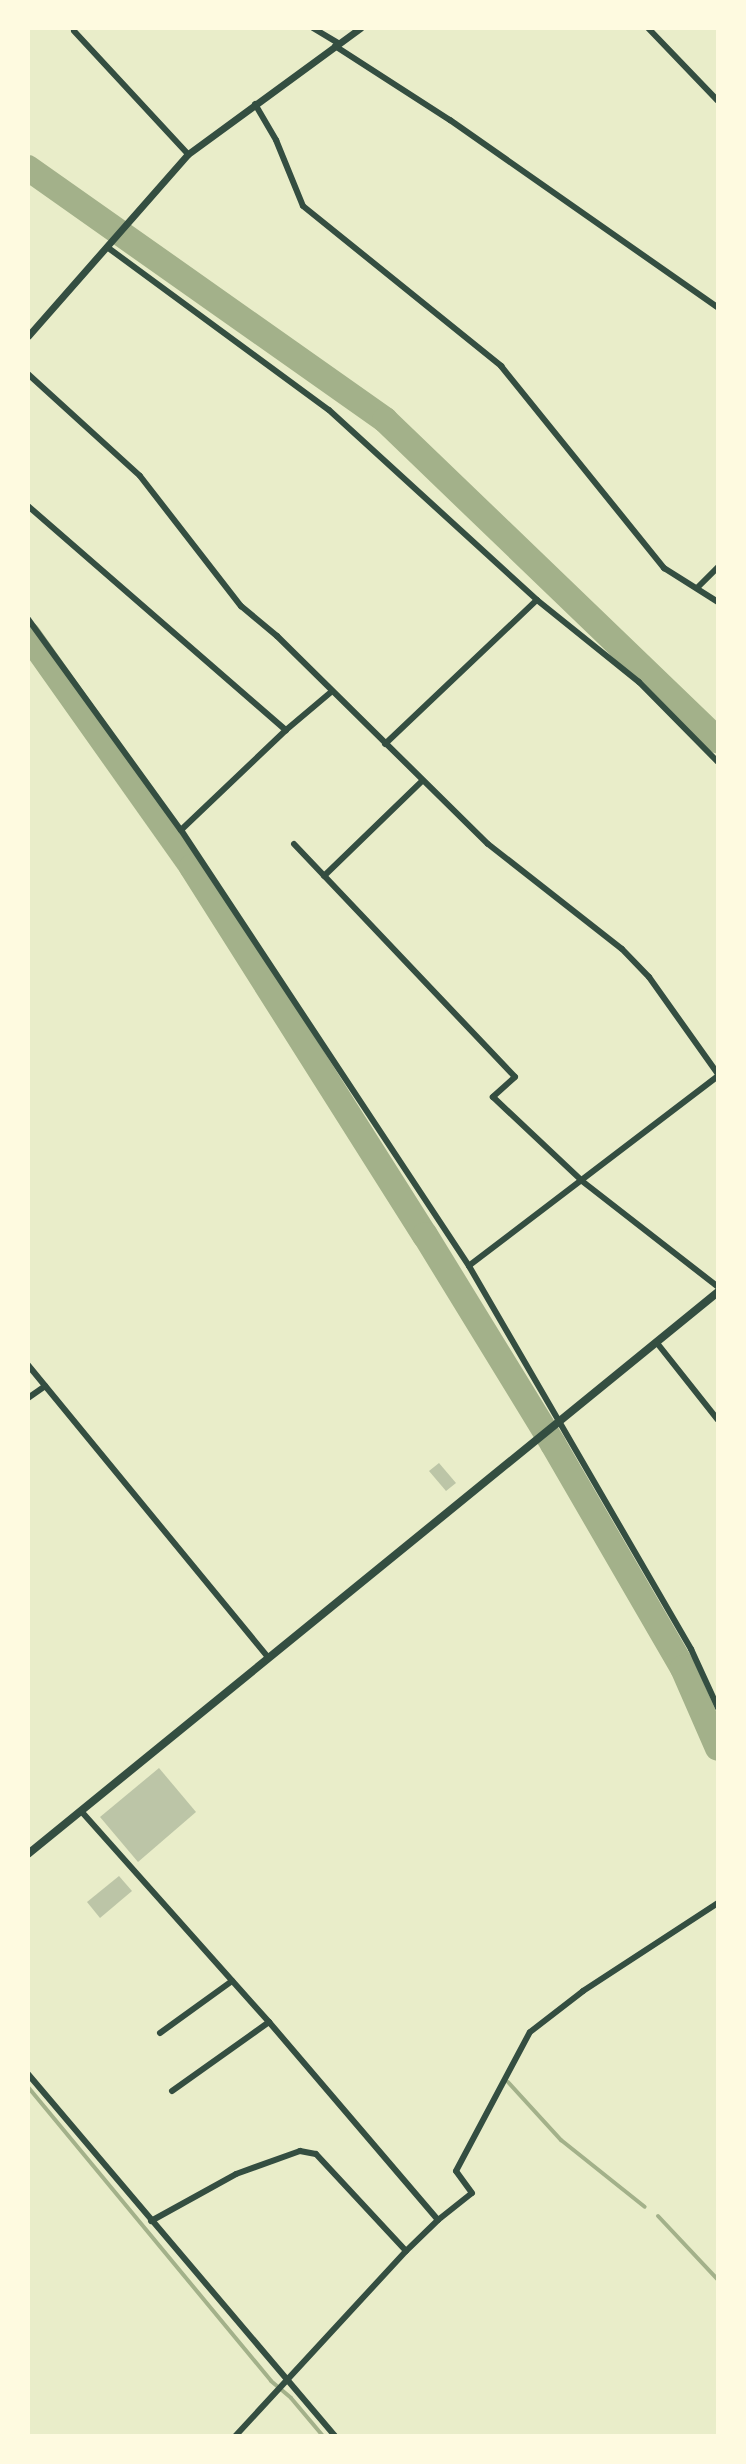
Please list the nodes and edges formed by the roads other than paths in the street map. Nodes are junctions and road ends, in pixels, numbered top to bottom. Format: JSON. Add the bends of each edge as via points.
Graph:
{"nodes":[{"id":1,"x":313,"y":28,"type":"edge"},
{"id":2,"x":360,"y":28,"type":"edge"},
{"id":3,"x":648,"y":28,"type":"edge"},
{"id":4,"x":74,"y":31,"type":"dead end"},
{"id":5,"x":336,"y":44,"type":"junction"},
{"id":6,"x":718,"y":101,"type":"edge"},
{"id":7,"x":255,"y":104,"type":"junction"},
{"id":8,"x":188,"y":154,"type":"junction"},
{"id":9,"x":107,"y":247,"type":"junction"},
{"id":10,"x":718,"y":308,"type":"edge"},
{"id":11,"x":28,"y":336,"type":"edge"},
{"id":12,"x":28,"y":374,"type":"edge"},
{"id":13,"x":28,"y":506,"type":"edge"},
{"id":14,"x":718,"y":567,"type":"edge"},
{"id":15,"x":697,"y":588,"type":"junction"},
{"id":16,"x":537,"y":600,"type":"junction"},
{"id":17,"x":718,"y":602,"type":"edge"},
{"id":18,"x":28,"y":619,"type":"edge"},
{"id":19,"x":331,"y":692,"type":"junction"},
{"id":20,"x":286,"y":730,"type":"junction"},
{"id":21,"x":385,"y":744,"type":"junction"},
{"id":22,"x":718,"y":762,"type":"edge"},
{"id":23,"x":422,"y":781,"type":"junction"},
{"id":24,"x":181,"y":830,"type":"junction"},
{"id":25,"x":294,"y":844,"type":"dead end"},
{"id":26,"x":324,"y":876,"type":"junction"},
{"id":27,"x":718,"y":1075,"type":"edge"},
{"id":28,"x":582,"y":1181,"type":"junction"},
{"id":29,"x":469,"y":1266,"type":"junction"},
{"id":30,"x":718,"y":1290,"type":"edge"},
{"id":31,"x":657,"y":1343,"type":"junction"},
{"id":32,"x":28,"y":1365,"type":"edge"},
{"id":33,"x":45,"y":1386,"type":"junction"},
{"id":34,"x":28,"y":1398,"type":"edge"},
{"id":35,"x":718,"y":1420,"type":"edge"},
{"id":36,"x":558,"y":1423,"type":"junction"},
{"id":37,"x":269,"y":1658,"type":"junction"},
{"id":38,"x":718,"y":1708,"type":"edge"},
{"id":39,"x":81,"y":1811,"type":"junction"},
{"id":40,"x":28,"y":1854,"type":"edge"},
{"id":41,"x":718,"y":1903,"type":"edge"},
{"id":42,"x":232,"y":1981,"type":"junction"},
{"id":43,"x":269,"y":2022,"type":"junction"},
{"id":44,"x":160,"y":2033,"type":"dead end"},
{"id":45,"x":28,"y":2074,"type":"edge"},
{"id":46,"x":172,"y":2091,"type":"dead end"},
{"id":47,"x":438,"y":2220,"type":"junction"},
{"id":48,"x":151,"y":2221,"type":"junction"},
{"id":49,"x":406,"y":2251,"type":"junction"},
{"id":50,"x":287,"y":2382,"type":"junction"},
{"id":51,"x":235,"y":2436,"type":"edge"},
{"id":52,"x":335,"y":2436,"type":"edge"}],
"edges":[{"from":1,"to":5,"type":"street"},
{"from":2,"to":5,"type":"street"},
{"from":3,"to":6,"type":"street"},
{"from":4,"to":8,"type":"street"},
{"from":5,"to":7,"type":"street"},
{"from":5,"to":10,"type":"street"},
{"from":7,"to":8,"type":"street"},
{"from":7,"to":15,"type":"street","via":[[303,206],[501,366],[664,568]]},
{"from":8,"to":9,"type":"street"},
{"from":9,"to":11,"type":"street"},
{"from":9,"to":16,"type":"street","via":[[329,410]]},
{"from":12,"to":19,"type":"street","via":[[140,476],[241,606]]},
{"from":13,"to":20,"type":"street"},
{"from":14,"to":15,"type":"street"},
{"from":15,"to":17,"type":"street"},
{"from":16,"to":21,"type":"street"},
{"from":16,"to":22,"type":"street","via":[[639,682]]},
{"from":18,"to":24,"type":"street"},
{"from":19,"to":20,"type":"street"},
{"from":19,"to":21,"type":"street"},
{"from":20,"to":24,"type":"street"},
{"from":21,"to":23,"type":"street"},
{"from":23,"to":26,"type":"street"},
{"from":23,"to":27,"type":"street","via":[[488,844],[622,949],[649,977]]},
{"from":24,"to":29,"type":"street"},
{"from":25,"to":26,"type":"street"},
{"from":26,"to":28,"type":"street","via":[[515,1077],[493,1097]]},
{"from":27,"to":28,"type":"street"},
{"from":28,"to":29,"type":"street"},
{"from":28,"to":30,"type":"street"},
{"from":29,"to":36,"type":"street"},
{"from":30,"to":31,"type":"main road"},
{"from":31,"to":35,"type":"street"},
{"from":31,"to":36,"type":"main road"},
{"from":32,"to":33,"type":"street"},
{"from":33,"to":34,"type":"street"},
{"from":33,"to":37,"type":"street"},
{"from":36,"to":37,"type":"main road"},
{"from":36,"to":38,"type":"street","via":[[691,1649]]},
{"from":37,"to":39,"type":"main road"},
{"from":39,"to":40,"type":"main road"},
{"from":39,"to":42,"type":"street"},
{"from":41,"to":47,"type":"street","via":[[530,2032],[456,2171],[472,2193]]},
{"from":42,"to":43,"type":"street"},
{"from":42,"to":44,"type":"street"},
{"from":43,"to":46,"type":"street"},
{"from":43,"to":47,"type":"street"},
{"from":45,"to":48,"type":"street"},
{"from":47,"to":49,"type":"street"},
{"from":48,"to":49,"type":"street","via":[[236,2174],[300,2151],[316,2154]]},
{"from":48,"to":50,"type":"street"},
{"from":49,"to":50,"type":"street"},
{"from":50,"to":51,"type":"street"},
{"from":50,"to":52,"type":"street"}]}
